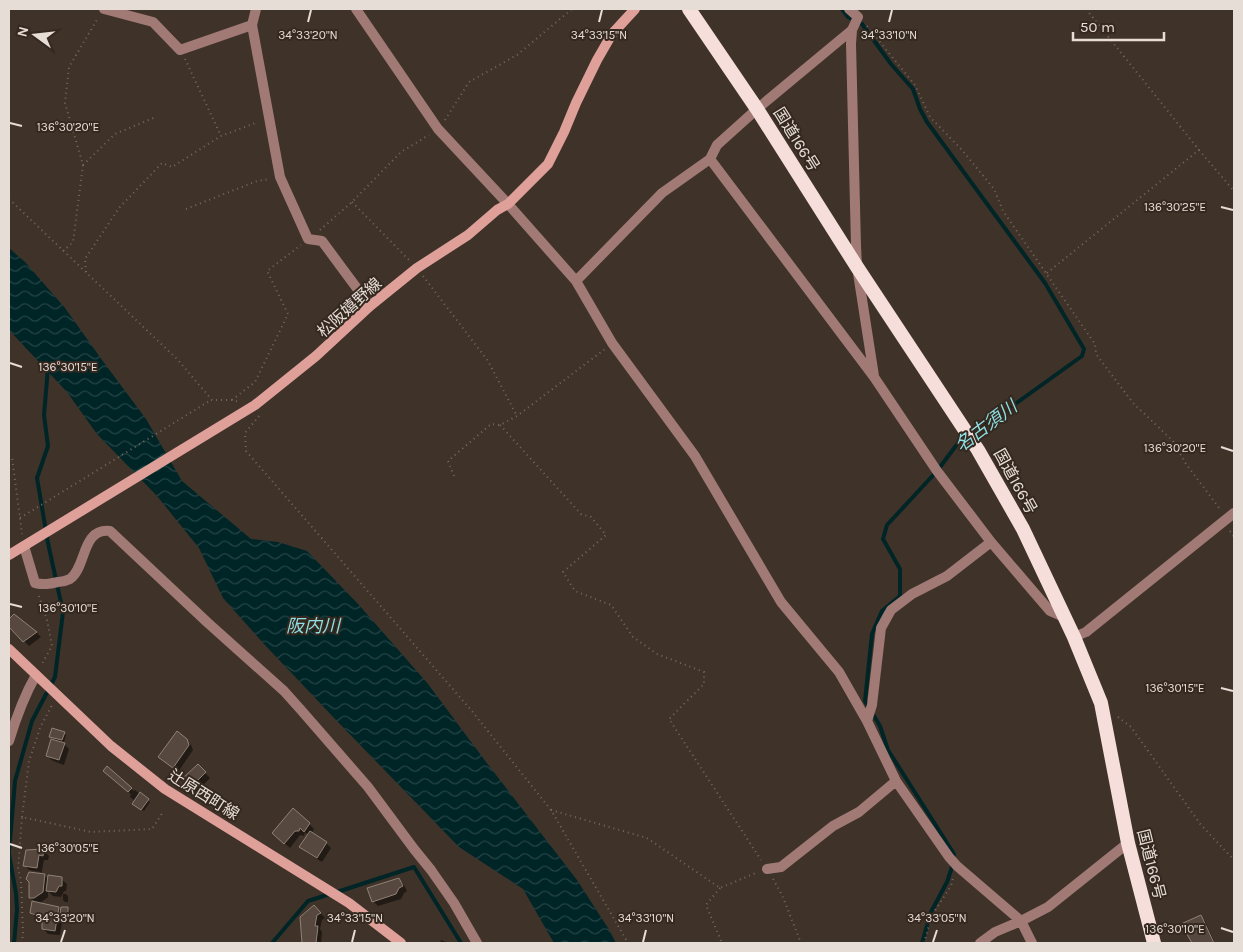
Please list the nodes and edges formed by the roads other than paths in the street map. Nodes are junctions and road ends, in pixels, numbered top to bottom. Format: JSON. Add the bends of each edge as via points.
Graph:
{"nodes":[{"id":1,"x":256,"y":9,"type":"edge"},
{"id":2,"x":356,"y":9,"type":"edge"},
{"id":3,"x":634,"y":9,"type":"edge"},
{"id":4,"x":689,"y":9,"type":"edge"},
{"id":5,"x":849,"y":9,"type":"edge"},
{"id":6,"x":101,"y":13,"type":"edge"},
{"id":7,"x":252,"y":24,"type":"junction"},
{"id":8,"x":852,"y":30,"type":"junction"},
{"id":9,"x":757,"y":109,"type":"junction"},
{"id":10,"x":710,"y":160,"type":"junction"},
{"id":11,"x":508,"y":204,"type":"junction"},
{"id":12,"x":857,"y":266,"type":"junction"},
{"id":13,"x":576,"y":281,"type":"junction"},
{"id":14,"x":370,"y":306,"type":"junction"},
{"id":15,"x":874,"y":377,"type":"junction"},
{"id":16,"x":1234,"y":513,"type":"edge"},
{"id":17,"x":990,"y":542,"type":"junction"},
{"id":18,"x":24,"y":546,"type":"junction"},
{"id":19,"x":9,"y":555,"type":"edge"},
{"id":20,"x":1066,"y":618,"type":"junction"},
{"id":21,"x":1074,"y":637,"type":"junction"},
{"id":22,"x":9,"y":649,"type":"edge"},
{"id":23,"x":36,"y":675,"type":"junction"},
{"id":24,"x":868,"y":721,"type":"junction"},
{"id":25,"x":9,"y":740,"type":"edge"},
{"id":26,"x":896,"y":781,"type":"junction"},
{"id":27,"x":1128,"y":843,"type":"junction"},
{"id":28,"x":767,"y":869,"type":"road end"},
{"id":29,"x":1022,"y":921,"type":"junction"},
{"id":30,"x":400,"y":943,"type":"edge"},
{"id":31,"x":478,"y":943,"type":"edge"},
{"id":32,"x":980,"y":943,"type":"edge"},
{"id":33,"x":1032,"y":943,"type":"edge"},
{"id":34,"x":1154,"y":943,"type":"edge"}],
"edges":[{"from":1,"to":7,"type":"street"},
{"from":2,"to":11,"type":"street","via":[[438,129]]},
{"from":3,"to":11,"type":"main road","name":"松阪嬉野線","via":[[612,34],[597,60],[548,164]]},
{"from":4,"to":9,"type":"highway","name":"国道166号"},
{"from":5,"to":8,"type":"street","via":[[858,18]]},
{"from":6,"to":7,"type":"street","via":[[153,22],[180,50]]},
{"from":7,"to":14,"type":"street","via":[[280,177],[308,239],[322,241]]},
{"from":8,"to":9,"type":"street"},
{"from":8,"to":12,"type":"street"},
{"from":9,"to":10,"type":"street","via":[[717,145]]},
{"from":9,"to":12,"type":"highway","name":"国道166号"},
{"from":10,"to":13,"type":"street","via":[[662,193]]},
{"from":10,"to":15,"type":"street"},
{"from":11,"to":13,"type":"street"},
{"from":11,"to":14,"type":"main road","name":"松阪嬉野線","via":[[417,268]]},
{"from":12,"to":15,"type":"street"},
{"from":12,"to":20,"type":"highway","name":"国道166号","via":[[978,450],[1023,529]]},
{"from":13,"to":24,"type":"street","via":[[612,343],[695,456],[781,602],[838,672]]},
{"from":14,"to":18,"type":"main road","name":"松阪嬉野線","via":[[316,356],[255,405]]},
{"from":15,"to":17,"type":"street","via":[[937,472]]},
{"from":16,"to":21,"type":"street","via":[[1086,632]]},
{"from":17,"to":20,"type":"street","via":[[1050,611]]},
{"from":17,"to":24,"type":"street","via":[[947,576],[912,594],[891,610],[881,628]]},
{"from":18,"to":19,"type":"main road","name":"松阪嬉野線"},
{"from":18,"to":31,"type":"street","via":[[40,584],[66,581],[72,578],[94,535],[99,531],[110,531],[301,710],[368,787],[431,870]]},
{"from":20,"to":21,"type":"highway","name":"国道166号"},
{"from":21,"to":27,"type":"highway","name":"国道166号","via":[[1101,703]]},
{"from":22,"to":23,"type":"main road","name":"辻原西町線"},
{"from":23,"to":25,"type":"street","via":[[21,704]]},
{"from":23,"to":30,"type":"main road","name":"辻原西町線","via":[[111,746],[165,789],[342,898]]},
{"from":24,"to":26,"type":"street"},
{"from":26,"to":28,"type":"street","via":[[859,812],[833,826],[781,866]]},
{"from":26,"to":29,"type":"street","via":[[954,863]]},
{"from":27,"to":29,"type":"street","via":[[1048,907]]},
{"from":27,"to":34,"type":"highway","name":"国道166号"},
{"from":29,"to":32,"type":"street"},
{"from":29,"to":33,"type":"street"}]}
